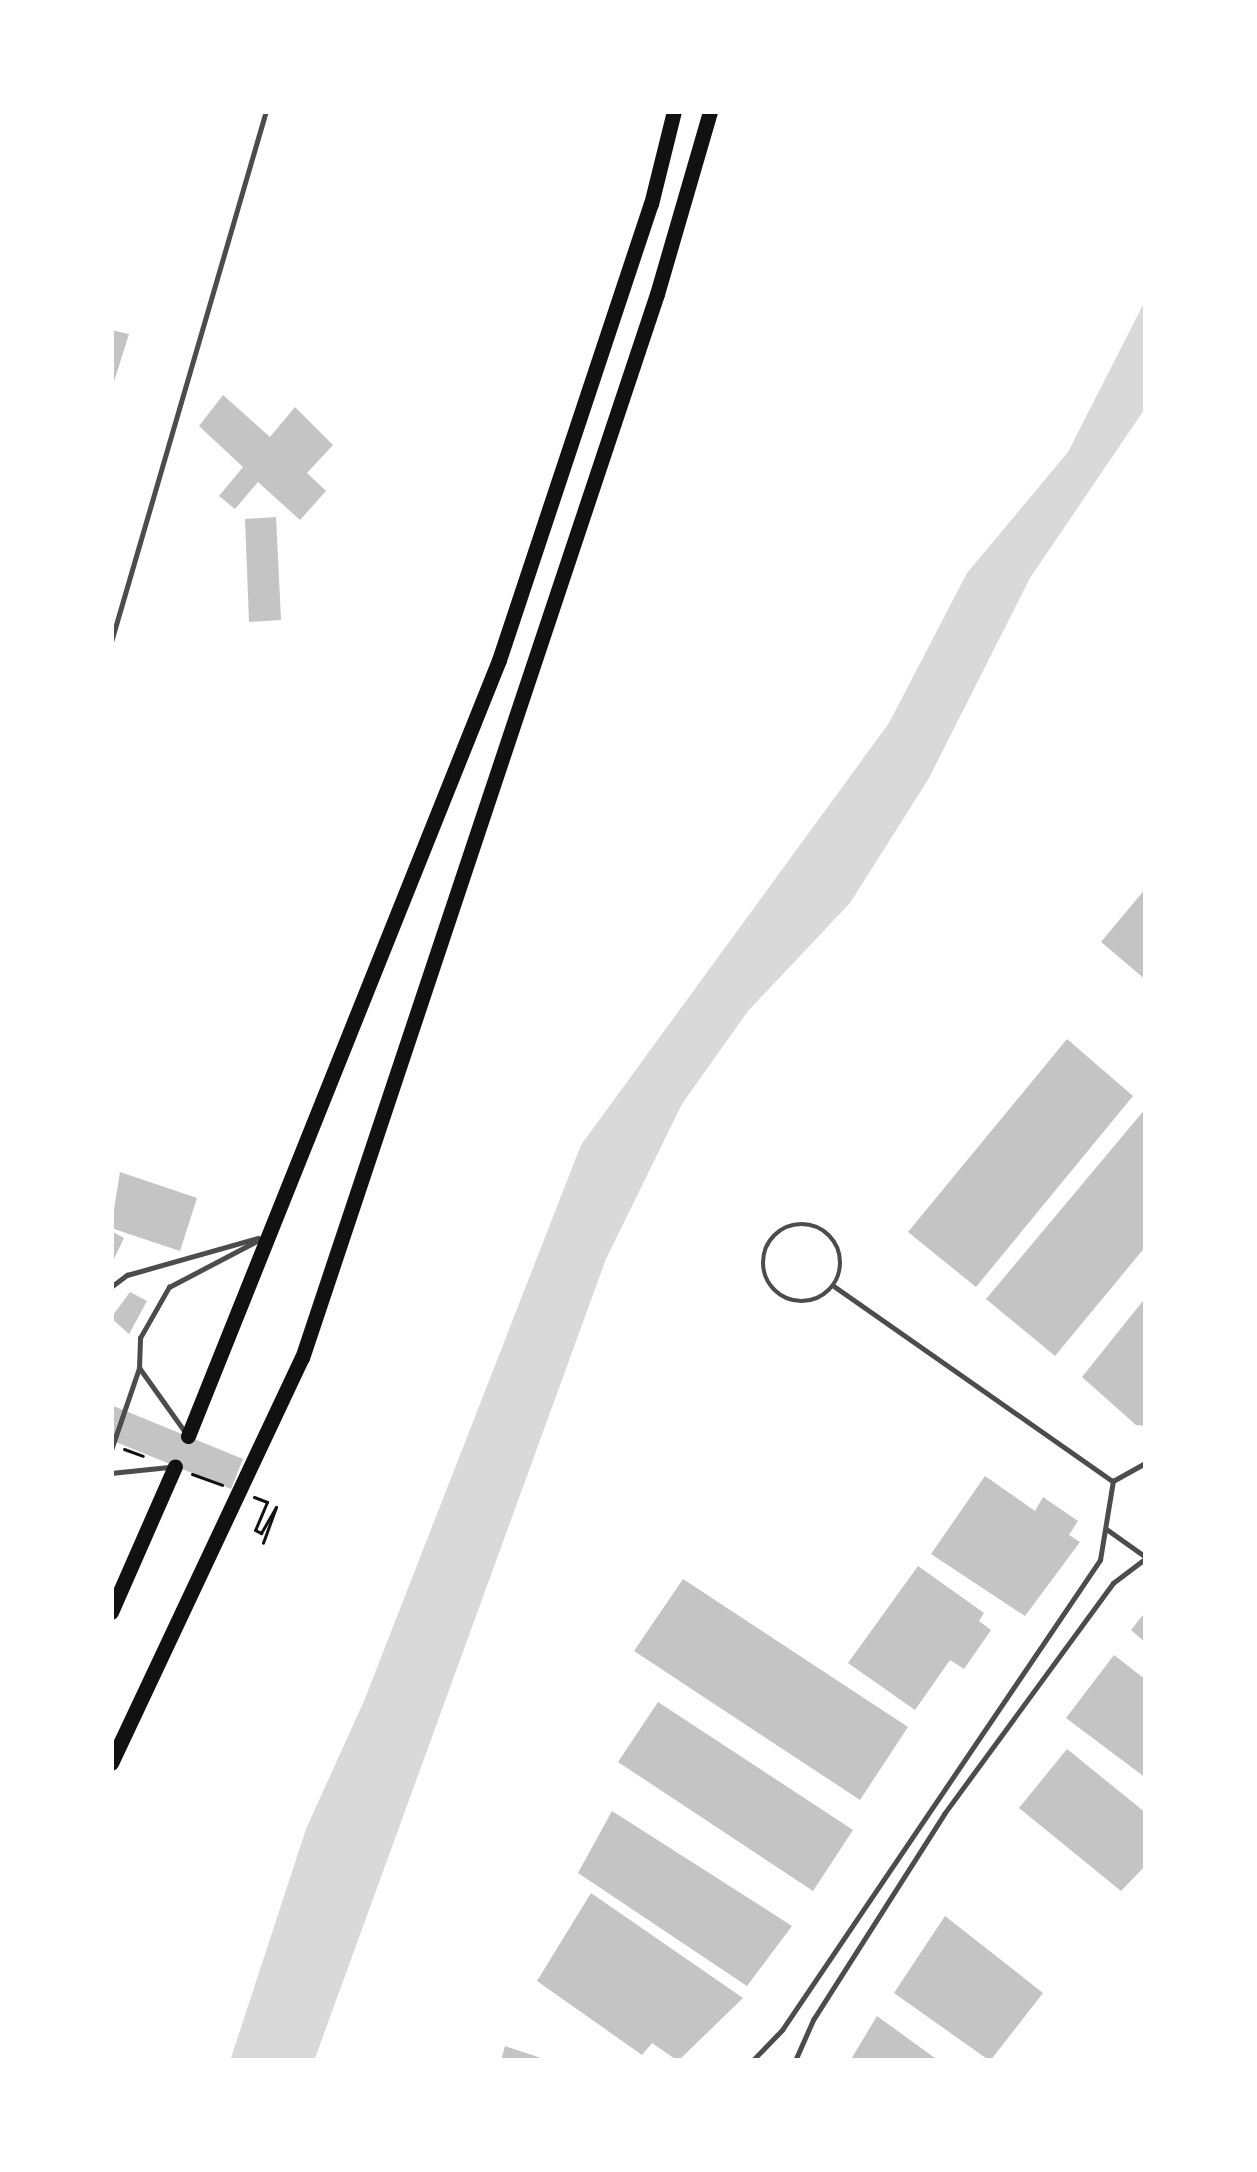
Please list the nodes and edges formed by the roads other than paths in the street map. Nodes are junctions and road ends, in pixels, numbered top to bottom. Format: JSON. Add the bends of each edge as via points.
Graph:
{"nodes":[{"id":1,"x":266,"y":111,"type":"edge"},
{"id":2,"x":674,"y":111,"type":"edge"},
{"id":3,"x":710,"y":111,"type":"edge"},
{"id":4,"x":111,"y":642,"type":"edge"},
{"id":5,"x":269,"y":1234,"type":"junction"},
{"id":6,"x":834,"y":1286,"type":"junction"},
{"id":7,"x":111,"y":1287,"type":"edge"},
{"id":8,"x":139,"y":1368,"type":"junction"},
{"id":9,"x":188,"y":1436,"type":"joint"},
{"id":10,"x":111,"y":1450,"type":"edge"},
{"id":11,"x":1146,"y":1462,"type":"edge"},
{"id":12,"x":175,"y":1466,"type":"joint"},
{"id":13,"x":111,"y":1473,"type":"edge"},
{"id":14,"x":1113,"y":1481,"type":"junction"},
{"id":15,"x":1108,"y":1530,"type":"junction"},
{"id":16,"x":1146,"y":1558,"type":"edge"},
{"id":17,"x":111,"y":1612,"type":"edge"},
{"id":18,"x":111,"y":1763,"type":"edge"},
{"id":19,"x":752,"y":2061,"type":"edge"},
{"id":20,"x":795,"y":2061,"type":"edge"}],
"edges":[{"from":1,"to":4,"type":"lane"},
{"from":2,"to":5,"type":"highway","via":[[652,204],[499,660]]},
{"from":3,"to":18,"type":"highway","via":[[658,294],[310,1338],[249,1484]]},
{"from":5,"to":7,"type":"lane","via":[[127,1275]]},
{"from":5,"to":8,"type":"lane","via":[[163,1292],[140,1338]]},
{"from":5,"to":9,"type":"highway"},
{"from":6,"to":6,"type":"lane","via":[[841,1260],[830,1235],[805,1224],[770,1240],[762,1263],[779,1294],[814,1300]]},
{"from":6,"to":14,"type":"lane"},
{"from":8,"to":9,"type":"lane"},
{"from":8,"to":10,"type":"lane"},
{"from":11,"to":14,"type":"lane"},
{"from":12,"to":13,"type":"lane"},
{"from":12,"to":17,"type":"highway"},
{"from":14,"to":15,"type":"lane"},
{"from":15,"to":16,"type":"lane"},
{"from":15,"to":19,"type":"lane","via":[[1100,1560],[782,2030]]},
{"from":16,"to":20,"type":"lane","via":[[1113,1583],[944,1814]]}]}
